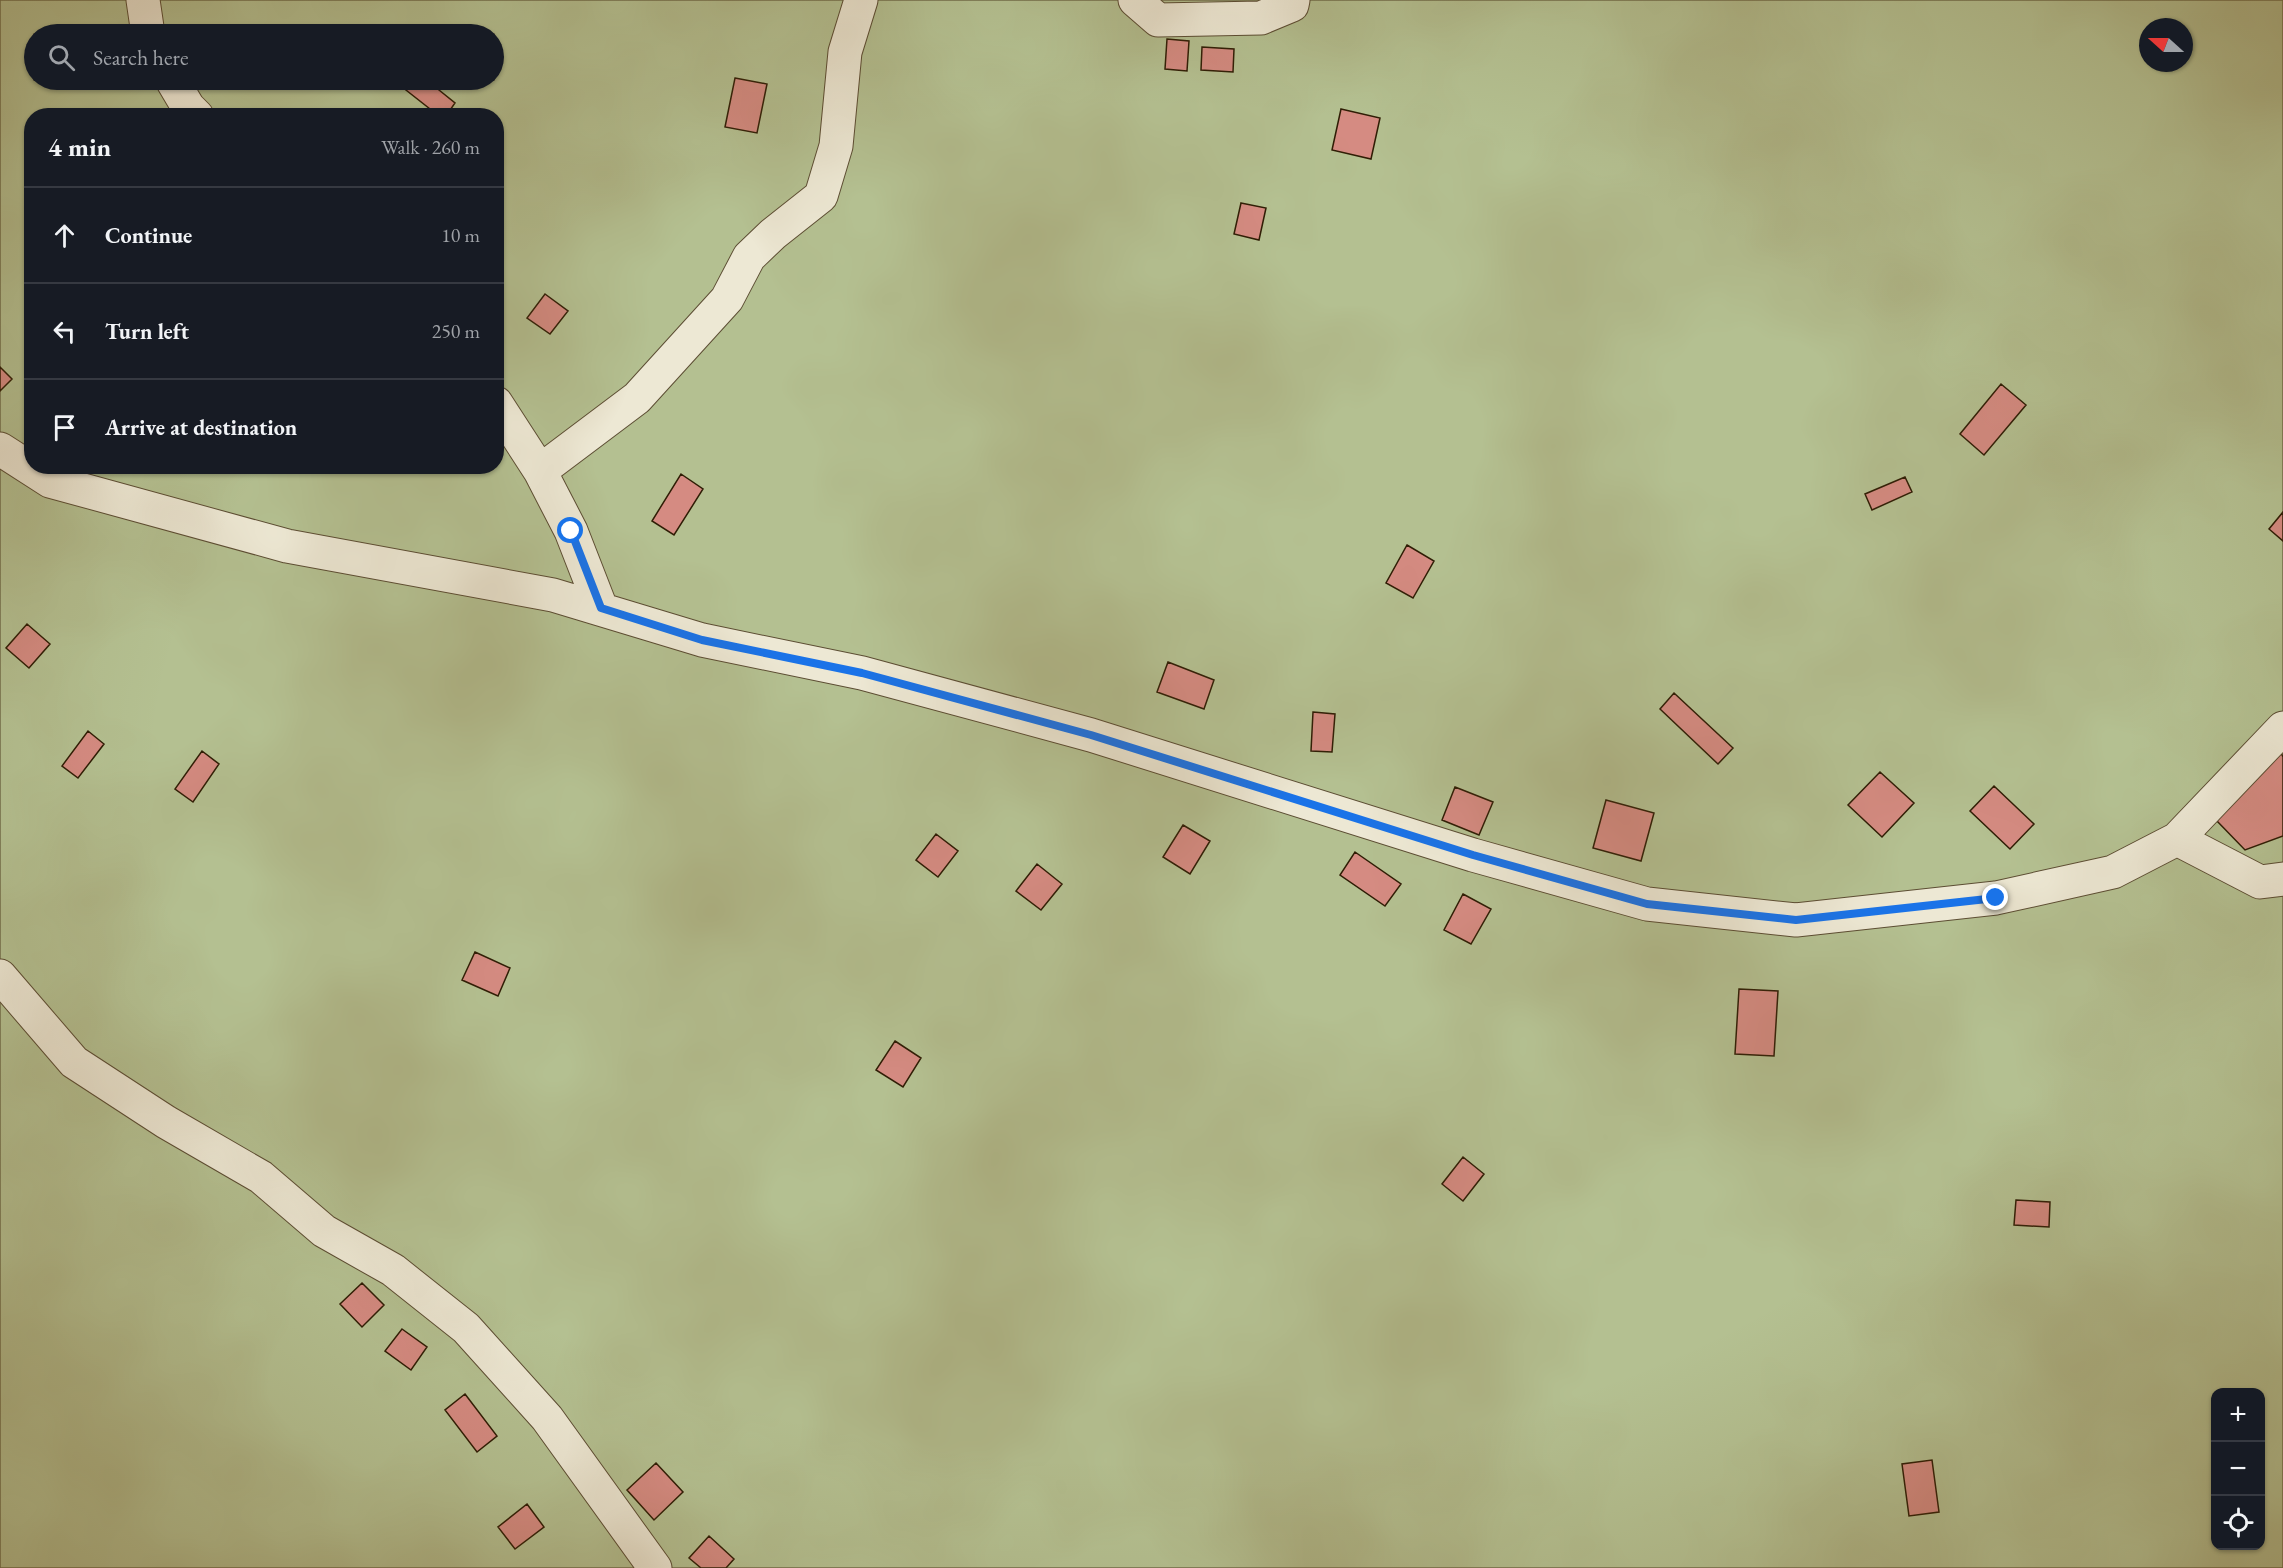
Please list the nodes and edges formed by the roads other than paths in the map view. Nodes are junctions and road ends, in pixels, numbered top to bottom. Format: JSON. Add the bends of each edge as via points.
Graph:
{"nodes":[{"id":1,"x":143,"y":0,"type":"edge"},
{"id":2,"x":861,"y":0,"type":"edge"},
{"id":3,"x":1135,"y":0,"type":"edge"},
{"id":4,"x":1293,"y":0,"type":"edge"},
{"id":5,"x":147,"y":24,"type":"edge"},
{"id":6,"x":178,"y":90,"type":"edge"},
{"id":7,"x":189,"y":108,"type":"edge"},
{"id":8,"x":504,"y":415,"type":"edge"},
{"id":9,"x":0,"y":449,"type":"edge"},
{"id":10,"x":24,"y":464,"type":"edge"},
{"id":11,"x":540,"y":471,"type":"junction"},
{"id":12,"x":39,"y":474,"type":"edge"},
{"id":13,"x":601,"y":608,"type":"junction"},
{"id":14,"x":2283,"y":728,"type":"edge"},
{"id":15,"x":2177,"y":839,"type":"junction"},
{"id":16,"x":2283,"y":879,"type":"edge"},
{"id":17,"x":0,"y":976,"type":"edge"},
{"id":18,"x":655,"y":1568,"type":"edge"}],
"edges":[{"from":1,"to":5,"type":"street"},
{"from":2,"to":11,"type":"street","via":[[844,52],[836,146],[821,196],[749,257],[727,299],[637,398]]},
{"from":3,"to":4,"type":"street","via":[[1158,20],[1261,18],[1292,6]]},
{"from":6,"to":7,"type":"street"},
{"from":8,"to":11,"type":"street"},
{"from":9,"to":10,"type":"street"},
{"from":11,"to":13,"type":"street","via":[[571,531]]},
{"from":12,"to":13,"type":"street","via":[[50,481],[287,546],[554,595]]},
{"from":13,"to":15,"type":"street","via":[[702,640],[862,673],[1091,735],[1473,855],[1647,904],[1796,920],[1996,898],[2113,872]]},
{"from":14,"to":15,"type":"street"},
{"from":15,"to":16,"type":"street","via":[[2260,882]]},
{"from":17,"to":18,"type":"street","via":[[74,1062],[261,1177],[324,1231],[393,1270],[466,1328],[547,1418]]}]}
